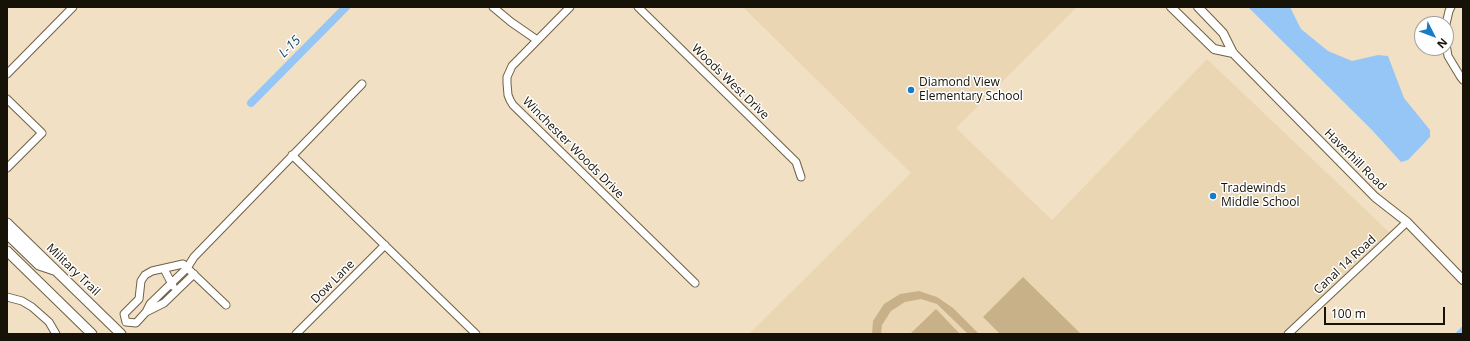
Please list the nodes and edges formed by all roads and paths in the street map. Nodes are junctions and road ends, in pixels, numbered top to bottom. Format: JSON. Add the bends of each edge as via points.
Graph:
{"nodes":[{"id":1,"x":73,"y":7,"type":"edge"},
{"id":2,"x":493,"y":7,"type":"edge"},
{"id":3,"x":570,"y":7,"type":"edge"},
{"id":4,"x":638,"y":7,"type":"edge"},
{"id":5,"x":1171,"y":7,"type":"edge"},
{"id":6,"x":1198,"y":7,"type":"edge"},
{"id":7,"x":1451,"y":7,"type":"edge"},
{"id":8,"x":1447,"y":16,"type":"edge"},
{"id":9,"x":537,"y":40,"type":"junction"},
{"id":10,"x":1233,"y":53,"type":"junction"},
{"id":11,"x":1448,"y":56,"type":"edge"},
{"id":12,"x":7,"y":74,"type":"edge"},
{"id":13,"x":1463,"y":80,"type":"edge"},
{"id":14,"x":362,"y":84,"type":"dead end"},
{"id":15,"x":7,"y":99,"type":"edge"},
{"id":16,"x":292,"y":155,"type":"junction"},
{"id":17,"x":7,"y":168,"type":"edge"},
{"id":18,"x":801,"y":177,"type":"dead end"},
{"id":19,"x":1407,"y":222,"type":"junction"},
{"id":20,"x":7,"y":224,"type":"edge"},
{"id":21,"x":7,"y":234,"type":"edge"},
{"id":22,"x":385,"y":245,"type":"junction"},
{"id":23,"x":7,"y":251,"type":"edge"},
{"id":24,"x":164,"y":268,"type":"junction"},
{"id":25,"x":187,"y":268,"type":"junction"},
{"id":26,"x":56,"y":270,"type":"junction"},
{"id":27,"x":194,"y":274,"type":"junction"},
{"id":28,"x":1463,"y":280,"type":"edge"},
{"id":29,"x":171,"y":283,"type":"junction"},
{"id":30,"x":695,"y":283,"type":"dead end"},
{"id":31,"x":178,"y":290,"type":"junction"},
{"id":32,"x":7,"y":297,"type":"edge"},
{"id":33,"x":226,"y":305,"type":"dead end"},
{"id":34,"x":146,"y":312,"type":"junction"},
{"id":35,"x":126,"y":322,"type":"junction"},
{"id":36,"x":119,"y":332,"type":"edge"},
{"id":37,"x":56,"y":334,"type":"edge"},
{"id":38,"x":92,"y":334,"type":"edge"},
{"id":39,"x":296,"y":334,"type":"edge"},
{"id":40,"x":476,"y":334,"type":"edge"},
{"id":41,"x":1288,"y":334,"type":"edge"}],
"edges":[{"from":1,"to":12,"type":"street"},
{"from":2,"to":9,"type":"street"},
{"from":3,"to":9,"type":"street"},
{"from":4,"to":18,"type":"street","name":"Woods West Drive","via":[[796,162]]},
{"from":5,"to":10,"type":"street","via":[[1214,49]]},
{"from":6,"to":10,"type":"street","name":"Haverhill Road","via":[[1223,33]]},
{"from":7,"to":8,"type":"street"},
{"from":9,"to":30,"type":"street","name":"Winchester Woods Drive","via":[[509,72],[507,89],[513,105]]},
{"from":10,"to":19,"type":"street","name":"Haverhill Road","via":[[1375,197]]},
{"from":11,"to":13,"type":"street"},
{"from":14,"to":16,"type":"street"},
{"from":15,"to":17,"type":"street","via":[[42,133]]},
{"from":16,"to":22,"type":"street"},
{"from":16,"to":25,"type":"street","via":[[194,257]]},
{"from":19,"to":28,"type":"street","name":"Haverhill Road"},
{"from":19,"to":41,"type":"street","name":"Canal 14 Road"},
{"from":20,"to":26,"type":"main road","name":"Military Trail"},
{"from":21,"to":26,"type":"main road","via":[[39,265]]},
{"from":22,"to":39,"type":"street","name":"Dow Lane"},
{"from":22,"to":40,"type":"street"},
{"from":23,"to":38,"type":"main road"},
{"from":24,"to":25,"type":"street","via":[[183,264]]},
{"from":24,"to":29,"type":"street"},
{"from":24,"to":35,"type":"street","via":[[152,271],[141,281],[139,298],[124,314]]},
{"from":25,"to":27,"type":"street"},
{"from":25,"to":29,"type":"street"},
{"from":26,"to":36,"type":"main road","name":"Military Trail"},
{"from":27,"to":31,"type":"street"},
{"from":27,"to":33,"type":"street"},
{"from":29,"to":31,"type":"street"},
{"from":29,"to":34,"type":"street","via":[[150,304]]},
{"from":31,"to":34,"type":"street","via":[[164,303]]},
{"from":32,"to":37,"type":"street","via":[[32,307],[49,322]]},
{"from":34,"to":35,"type":"street","via":[[136,323]]},
{"from":35,"to":36,"type":"street"}]}
